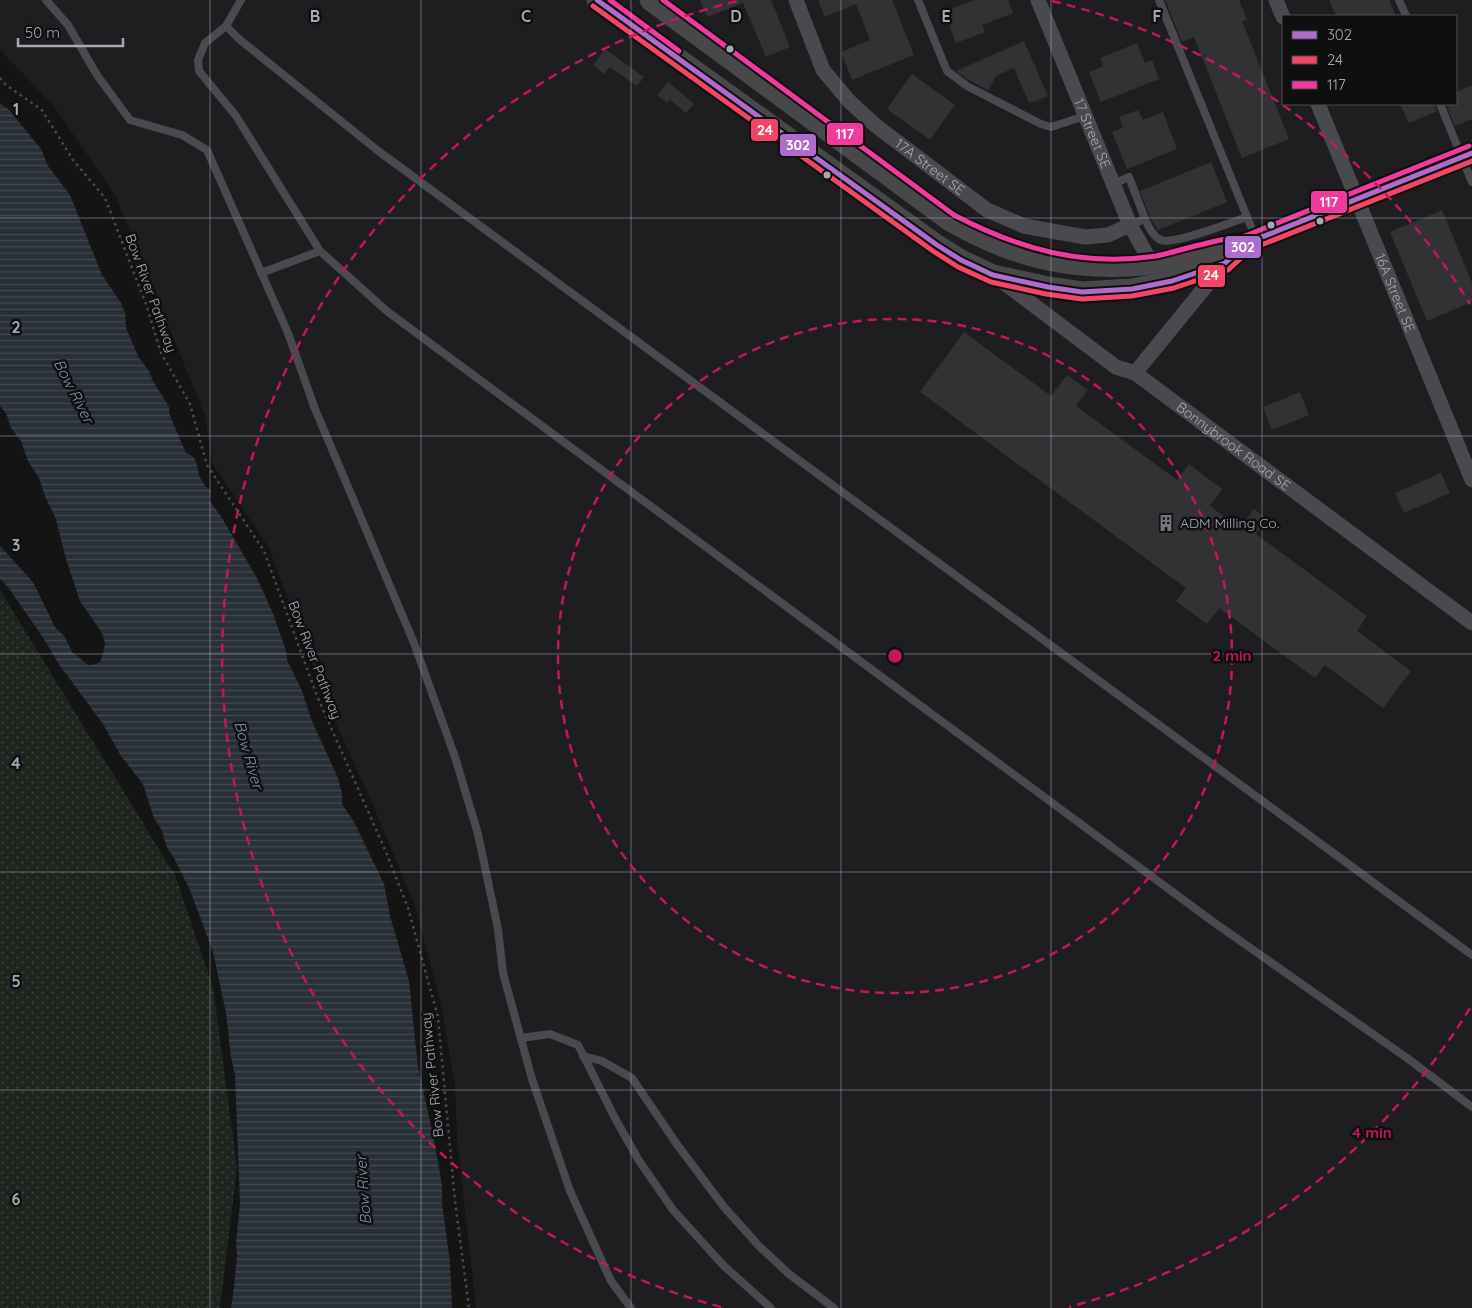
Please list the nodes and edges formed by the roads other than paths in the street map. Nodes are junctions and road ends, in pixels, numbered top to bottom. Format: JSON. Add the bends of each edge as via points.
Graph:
{"nodes":[{"id":1,"x":46,"y":0,"type":"edge"},
{"id":2,"x":241,"y":0,"type":"edge"},
{"id":3,"x":597,"y":0,"type":"edge"},
{"id":4,"x":650,"y":0,"type":"edge"},
{"id":5,"x":796,"y":0,"type":"edge"},
{"id":6,"x":918,"y":0,"type":"edge"},
{"id":7,"x":1038,"y":0,"type":"edge"},
{"id":8,"x":1159,"y":0,"type":"edge"},
{"id":9,"x":1276,"y":0,"type":"edge"},
{"id":10,"x":1399,"y":0,"type":"edge"},
{"id":11,"x":1282,"y":15,"type":"edge"},
{"id":12,"x":1406,"y":15,"type":"edge"},
{"id":13,"x":226,"y":26,"type":"junction"},
{"id":14,"x":1318,"y":105,"type":"edge"},
{"id":15,"x":1441,"y":105,"type":"edge"},
{"id":16,"x":1085,"y":116,"type":"junction"},
{"id":17,"x":1467,"y":155,"type":"edge"},
{"id":18,"x":1472,"y":182,"type":"edge"},
{"id":19,"x":1113,"y":184,"type":"junction"},
{"id":20,"x":1356,"y":199,"type":"junction"},
{"id":21,"x":1247,"y":217,"type":"junction"},
{"id":22,"x":1145,"y":219,"type":"junction"},
{"id":23,"x":1130,"y":225,"type":"junction"},
{"id":24,"x":1252,"y":241,"type":"junction"},
{"id":25,"x":320,"y":251,"type":"junction"},
{"id":26,"x":1225,"y":263,"type":"junction"},
{"id":27,"x":1152,"y":264,"type":"junction"},
{"id":28,"x":261,"y":273,"type":"junction"},
{"id":29,"x":993,"y":275,"type":"junction"},
{"id":30,"x":1135,"y":374,"type":"junction"},
{"id":31,"x":1472,"y":480,"type":"edge"},
{"id":32,"x":1472,"y":623,"type":"edge"},
{"id":33,"x":1472,"y":955,"type":"edge"},
{"id":34,"x":521,"y":1038,"type":"junction"},
{"id":35,"x":583,"y":1056,"type":"junction"},
{"id":36,"x":1472,"y":1107,"type":"edge"},
{"id":37,"x":631,"y":1308,"type":"edge"},
{"id":38,"x":771,"y":1308,"type":"edge"},
{"id":39,"x":834,"y":1308,"type":"edge"}],
"edges":[{"from":1,"to":28,"type":"lane","via":[[68,25],[97,75],[130,120],[182,135],[207,150]]},
{"from":2,"to":13,"type":"lane"},
{"from":3,"to":29,"type":"street","via":[[937,245]]},
{"from":4,"to":27,"type":"street","via":[[972,234],[1018,253],[1062,263],[1104,267]]},
{"from":5,"to":23,"type":"street","name":"17A Street SE","via":[[823,70],[849,101],[987,210],[1024,226],[1085,238],[1108,235]]},
{"from":6,"to":16,"type":"lane","via":[[947,71],[967,86],[1051,127]]},
{"from":7,"to":16,"type":"street","name":"17 Street SE"},
{"from":8,"to":21,"type":"lane"},
{"from":9,"to":11,"type":"street"},
{"from":10,"to":12,"type":"lane"},
{"from":13,"to":25,"type":"lane","via":[[205,43],[198,60],[199,71],[236,116]]},
{"from":13,"to":33,"type":"lane","via":[[385,156]]},
{"from":14,"to":20,"type":"street","name":"16A Street SE"},
{"from":15,"to":17,"type":"lane"},
{"from":16,"to":19,"type":"street","name":"17 Street SE"},
{"from":17,"to":18,"type":"lane"},
{"from":17,"to":20,"type":"street"},
{"from":19,"to":22,"type":"lane","via":[[1129,177]]},
{"from":19,"to":23,"type":"street","name":"17 Street SE"},
{"from":20,"to":24,"type":"street"},
{"from":20,"to":31,"type":"street","name":"16A Street SE"},
{"from":21,"to":22,"type":"lane","via":[[1162,241],[1150,230]]},
{"from":21,"to":24,"type":"lane"},
{"from":22,"to":23,"type":"lane"},
{"from":23,"to":27,"type":"street","name":"17 Street SE"},
{"from":24,"to":26,"type":"street"},
{"from":24,"to":27,"type":"street"},
{"from":25,"to":28,"type":"lane"},
{"from":25,"to":36,"type":"lane","via":[[396,318],[1212,920]]},
{"from":26,"to":29,"type":"street","via":[[1172,281],[1132,289],[1082,292]]},
{"from":26,"to":30,"type":"street"},
{"from":28,"to":34,"type":"lane","via":[[414,643],[455,757],[478,834],[498,929],[503,973]]},
{"from":29,"to":30,"type":"street","name":"Bonnybrook Road SE","via":[[1116,367]]},
{"from":30,"to":32,"type":"street","name":"Bonnybrook Road SE"},
{"from":34,"to":35,"type":"lane","via":[[550,1034],[578,1045]]},
{"from":34,"to":37,"type":"lane","via":[[570,1191],[611,1281]]},
{"from":35,"to":38,"type":"lane","via":[[629,1143],[673,1210],[724,1266]]},
{"from":35,"to":39,"type":"lane","via":[[602,1061],[632,1078],[724,1207],[789,1274]]}]}
